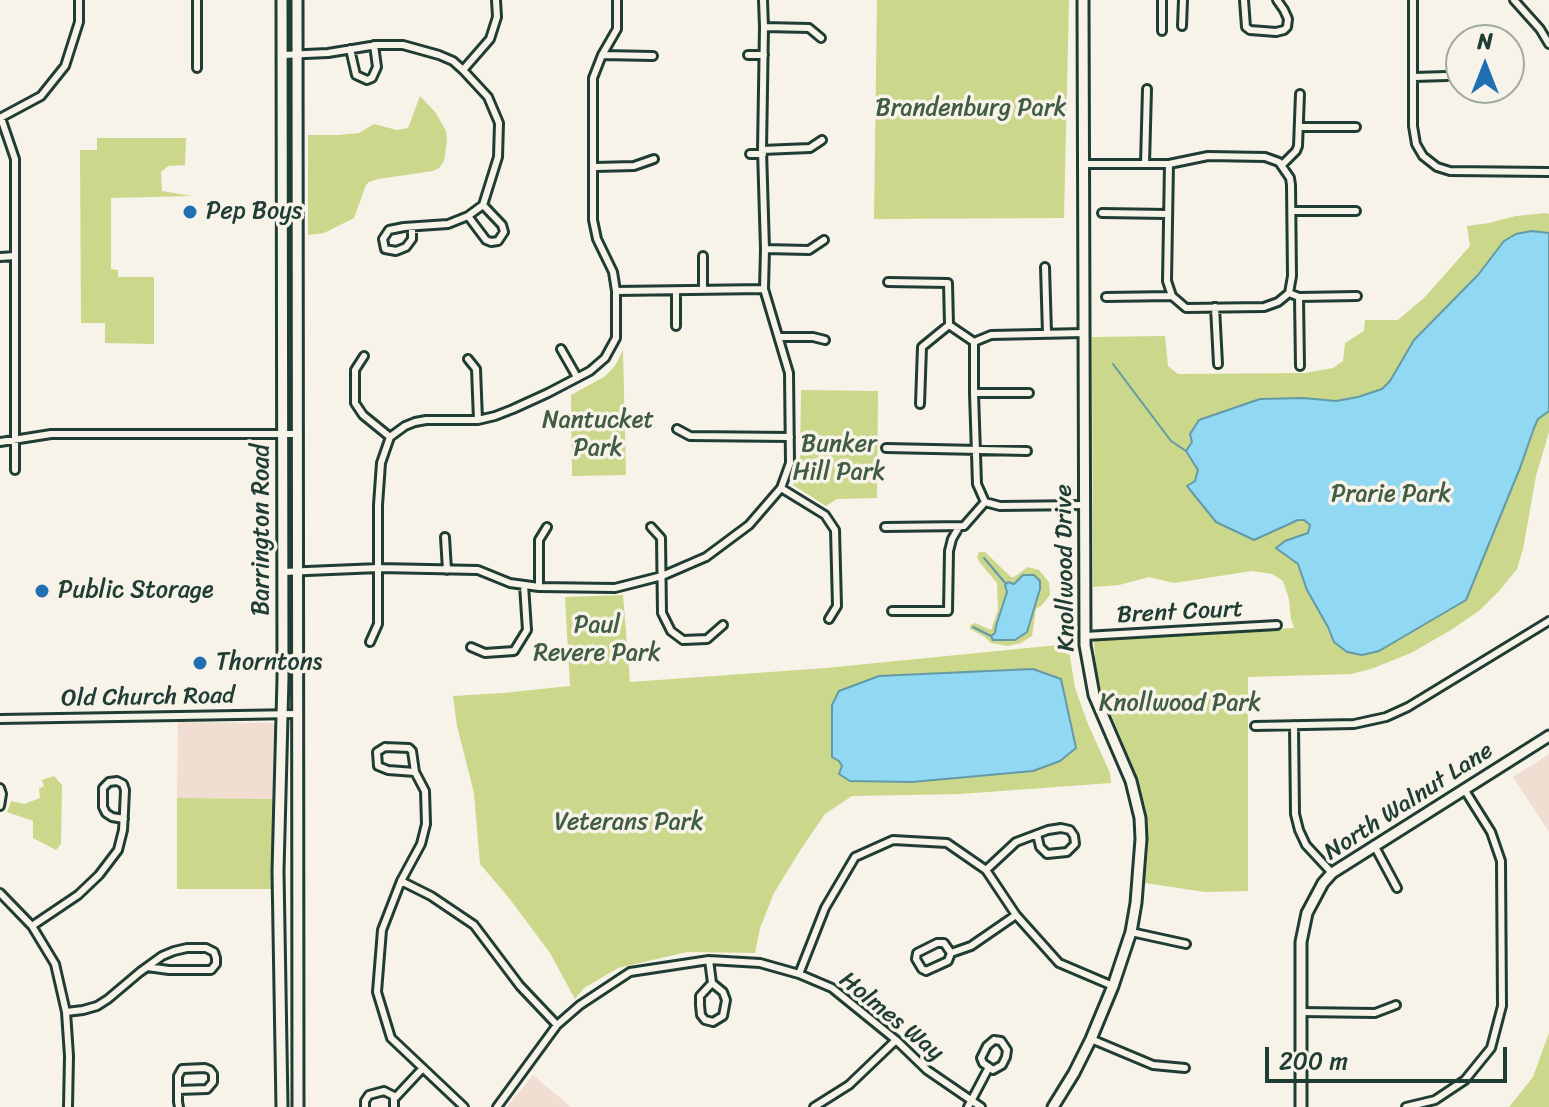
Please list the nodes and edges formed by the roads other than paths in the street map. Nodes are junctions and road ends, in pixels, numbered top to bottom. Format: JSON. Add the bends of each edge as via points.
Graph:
{"nodes":[{"id":1,"x":79,"y":0,"type":"edge"},
{"id":2,"x":197,"y":0,"type":"edge"},
{"id":3,"x":282,"y":0,"type":"edge"},
{"id":4,"x":297,"y":0,"type":"edge"},
{"id":5,"x":496,"y":0,"type":"edge"},
{"id":6,"x":617,"y":0,"type":"edge"},
{"id":7,"x":763,"y":0,"type":"edge"},
{"id":8,"x":1083,"y":0,"type":"edge"},
{"id":9,"x":1162,"y":0,"type":"edge"},
{"id":10,"x":1183,"y":0,"type":"edge"},
{"id":11,"x":1244,"y":0,"type":"edge"},
{"id":12,"x":1277,"y":0,"type":"edge"},
{"id":13,"x":1413,"y":0,"type":"edge"},
{"id":14,"x":1514,"y":0,"type":"edge"},
{"id":15,"x":1182,"y":26,"type":"dead end"},
{"id":16,"x":764,"y":27,"type":"junction"},
{"id":17,"x":1162,"y":31,"type":"dead end"},
{"id":18,"x":821,"y":38,"type":"dead end"},
{"id":19,"x":1548,"y":39,"type":"edge"},
{"id":20,"x":374,"y":45,"type":"junction"},
{"id":21,"x":350,"y":49,"type":"junction"},
{"id":22,"x":283,"y":55,"type":"junction"},
{"id":23,"x":297,"y":55,"type":"junction"},
{"id":24,"x":602,"y":55,"type":"junction"},
{"id":25,"x":748,"y":55,"type":"dead end"},
{"id":26,"x":764,"y":55,"type":"junction"},
{"id":27,"x":653,"y":56,"type":"dead end"},
{"id":28,"x":197,"y":68,"type":"dead end"},
{"id":29,"x":463,"y":70,"type":"junction"},
{"id":30,"x":1445,"y":76,"type":"edge"},
{"id":31,"x":1414,"y":77,"type":"junction"},
{"id":32,"x":1147,"y":89,"type":"dead end"},
{"id":33,"x":1300,"y":94,"type":"dead end"},
{"id":34,"x":1,"y":118,"type":"edge"},
{"id":35,"x":1300,"y":127,"type":"junction"},
{"id":36,"x":1356,"y":127,"type":"dead end"},
{"id":37,"x":822,"y":140,"type":"dead end"},
{"id":38,"x":762,"y":152,"type":"junction"},
{"id":39,"x":750,"y":154,"type":"dead end"},
{"id":40,"x":654,"y":159,"type":"dead end"},
{"id":41,"x":1083,"y":164,"type":"junction"},
{"id":42,"x":1145,"y":164,"type":"junction"},
{"id":43,"x":1169,"y":164,"type":"junction"},
{"id":44,"x":1282,"y":165,"type":"junction"},
{"id":45,"x":595,"y":167,"type":"junction"},
{"id":46,"x":1549,"y":172,"type":"edge"},
{"id":47,"x":483,"y":205,"type":"junction"},
{"id":48,"x":1292,"y":211,"type":"junction"},
{"id":49,"x":1356,"y":211,"type":"dead end"},
{"id":50,"x":1102,"y":213,"type":"dead end"},
{"id":51,"x":1167,"y":214,"type":"junction"},
{"id":52,"x":468,"y":216,"type":"junction"},
{"id":53,"x":412,"y":227,"type":"junction"},
{"id":54,"x":824,"y":240,"type":"dead end"},
{"id":55,"x":765,"y":249,"type":"junction"},
{"id":56,"x":15,"y":256,"type":"junction"},
{"id":57,"x":703,"y":256,"type":"dead end"},
{"id":58,"x":0,"y":257,"type":"edge"},
{"id":59,"x":1045,"y":267,"type":"dead end"},
{"id":60,"x":888,"y":282,"type":"dead end"},
{"id":61,"x":703,"y":289,"type":"junction"},
{"id":62,"x":764,"y":289,"type":"junction"},
{"id":63,"x":616,"y":291,"type":"junction"},
{"id":64,"x":676,"y":292,"type":"junction"},
{"id":65,"x":1289,"y":293,"type":"junction"},
{"id":66,"x":1172,"y":296,"type":"junction"},
{"id":67,"x":1357,"y":296,"type":"dead end"},
{"id":68,"x":1106,"y":297,"type":"dead end"},
{"id":69,"x":1299,"y":297,"type":"junction"},
{"id":70,"x":1215,"y":307,"type":"junction"},
{"id":71,"x":949,"y":325,"type":"junction"},
{"id":72,"x":676,"y":326,"type":"dead end"},
{"id":73,"x":1047,"y":333,"type":"junction"},
{"id":74,"x":1084,"y":333,"type":"junction"},
{"id":75,"x":780,"y":337,"type":"junction"},
{"id":76,"x":825,"y":340,"type":"dead end"},
{"id":77,"x":974,"y":342,"type":"junction"},
{"id":78,"x":782,"y":346,"type":"junction"},
{"id":79,"x":561,"y":349,"type":"dead end"},
{"id":80,"x":773,"y":349,"type":"dead end"},
{"id":81,"x":364,"y":356,"type":"dead end"},
{"id":82,"x":468,"y":359,"type":"dead end"},
{"id":83,"x":1218,"y":364,"type":"dead end"},
{"id":84,"x":1300,"y":366,"type":"dead end"},
{"id":85,"x":577,"y":377,"type":"junction"},
{"id":86,"x":974,"y":393,"type":"junction"},
{"id":87,"x":1029,"y":393,"type":"dead end"},
{"id":88,"x":920,"y":404,"type":"dead end"},
{"id":89,"x":478,"y":420,"type":"junction"},
{"id":90,"x":677,"y":429,"type":"dead end"},
{"id":91,"x":282,"y":434,"type":"junction"},
{"id":92,"x":297,"y":434,"type":"junction"},
{"id":93,"x":390,"y":437,"type":"junction"},
{"id":94,"x":790,"y":437,"type":"junction"},
{"id":95,"x":15,"y":439,"type":"junction"},
{"id":96,"x":0,"y":442,"type":"edge"},
{"id":97,"x":886,"y":448,"type":"dead end"},
{"id":98,"x":975,"y":451,"type":"junction"},
{"id":99,"x":1027,"y":451,"type":"dead end"},
{"id":100,"x":15,"y":470,"type":"dead end"},
{"id":101,"x":781,"y":488,"type":"junction"},
{"id":102,"x":985,"y":502,"type":"junction"},
{"id":103,"x":1084,"y":505,"type":"junction"},
{"id":104,"x":547,"y":527,"type":"dead end"},
{"id":105,"x":651,"y":527,"type":"dead end"},
{"id":106,"x":885,"y":527,"type":"dead end"},
{"id":107,"x":959,"y":527,"type":"junction"},
{"id":108,"x":445,"y":537,"type":"dead end"},
{"id":109,"x":379,"y":568,"type":"junction"},
{"id":110,"x":297,"y":570,"type":"junction"},
{"id":111,"x":447,"y":570,"type":"junction"},
{"id":112,"x":283,"y":572,"type":"junction"},
{"id":113,"x":662,"y":576,"type":"junction"},
{"id":114,"x":524,"y":585,"type":"junction"},
{"id":115,"x":539,"y":587,"type":"junction"},
{"id":116,"x":892,"y":611,"type":"dead end"},
{"id":117,"x":829,"y":619,"type":"dead end"},
{"id":118,"x":1549,"y":621,"type":"edge"},
{"id":119,"x":723,"y":625,"type":"dead end"},
{"id":120,"x":1277,"y":625,"type":"dead end"},
{"id":121,"x":1085,"y":636,"type":"junction"},
{"id":122,"x":370,"y":642,"type":"dead end"},
{"id":123,"x":471,"y":647,"type":"dead end"},
{"id":124,"x":282,"y":714,"type":"junction"},
{"id":125,"x":297,"y":714,"type":"junction"},
{"id":126,"x":0,"y":719,"type":"edge"},
{"id":127,"x":1294,"y":725,"type":"junction"},
{"id":128,"x":1255,"y":726,"type":"dead end"},
{"id":129,"x":1549,"y":736,"type":"edge"},
{"id":130,"x":415,"y":772,"type":"junction"},
{"id":131,"x":0,"y":788,"type":"edge"},
{"id":132,"x":1464,"y":789,"type":"junction"},
{"id":133,"x":0,"y":806,"type":"edge"},
{"id":134,"x":124,"y":819,"type":"junction"},
{"id":135,"x":1037,"y":834,"type":"junction"},
{"id":136,"x":1374,"y":845,"type":"junction"},
{"id":137,"x":986,"y":870,"type":"junction"},
{"id":138,"x":1332,"y":873,"type":"junction"},
{"id":139,"x":401,"y":881,"type":"junction"},
{"id":140,"x":1397,"y":888,"type":"dead end"},
{"id":141,"x":0,"y":893,"type":"edge"},
{"id":142,"x":1016,"y":915,"type":"junction"},
{"id":143,"x":32,"y":926,"type":"junction"},
{"id":144,"x":1131,"y":932,"type":"junction"},
{"id":145,"x":1186,"y":944,"type":"dead end"},
{"id":146,"x":951,"y":953,"type":"junction"},
{"id":147,"x":709,"y":960,"type":"junction"},
{"id":148,"x":147,"y":967,"type":"junction"},
{"id":149,"x":799,"y":974,"type":"junction"},
{"id":150,"x":712,"y":983,"type":"junction"},
{"id":151,"x":1113,"y":986,"type":"junction"},
{"id":152,"x":1396,"y":1005,"type":"dead end"},
{"id":153,"x":66,"y":1012,"type":"junction"},
{"id":154,"x":1300,"y":1012,"type":"junction"},
{"id":155,"x":557,"y":1025,"type":"junction"},
{"id":156,"x":1091,"y":1039,"type":"junction"},
{"id":157,"x":896,"y":1040,"type":"junction"},
{"id":158,"x":1185,"y":1068,"type":"dead end"},
{"id":159,"x":422,"y":1069,"type":"junction"},
{"id":160,"x":988,"y":1069,"type":"junction"},
{"id":161,"x":178,"y":1090,"type":"junction"},
{"id":162,"x":394,"y":1099,"type":"junction"},
{"id":163,"x":969,"y":1104,"type":"edge"},
{"id":164,"x":68,"y":1107,"type":"edge"},
{"id":165,"x":179,"y":1107,"type":"edge"},
{"id":166,"x":282,"y":1107,"type":"edge"},
{"id":167,"x":298,"y":1107,"type":"edge"},
{"id":168,"x":365,"y":1107,"type":"edge"},
{"id":169,"x":394,"y":1107,"type":"edge"},
{"id":170,"x":464,"y":1107,"type":"edge"},
{"id":171,"x":497,"y":1107,"type":"edge"},
{"id":172,"x":814,"y":1107,"type":"edge"},
{"id":173,"x":981,"y":1107,"type":"edge"},
{"id":174,"x":1053,"y":1107,"type":"edge"},
{"id":175,"x":1301,"y":1107,"type":"edge"},
{"id":176,"x":1406,"y":1107,"type":"edge"}],
"edges":[{"from":1,"to":34,"type":"street","via":[[79,22],[65,66],[41,96]]},
{"from":2,"to":28,"type":"street"},
{"from":3,"to":22,"type":"main road","name":"Barrington Road"},
{"from":4,"to":23,"type":"main road","name":"Barrington Road"},
{"from":5,"to":29,"type":"street","via":[[490,39]]},
{"from":6,"to":24,"type":"street","via":[[617,29]]},
{"from":7,"to":16,"type":"street"},
{"from":8,"to":41,"type":"main road","name":"Knollwood Drive"},
{"from":9,"to":17,"type":"street"},
{"from":10,"to":15,"type":"street"},
{"from":11,"to":12,"type":"street","via":[[1246,27],[1276,32],[1287,27],[1288,19]]},
{"from":13,"to":31,"type":"street"},
{"from":14,"to":19,"type":"street"},
{"from":16,"to":18,"type":"street","via":[[809,28]]},
{"from":16,"to":26,"type":"street"},
{"from":20,"to":21,"type":"street"},
{"from":20,"to":21,"type":"street","via":[[377,67],[367,80],[356,75]]},
{"from":20,"to":29,"type":"street","via":[[422,50]]},
{"from":21,"to":23,"type":"street"},
{"from":22,"to":23,"type":"street"},
{"from":22,"to":91,"type":"main road","name":"Barrington Road"},
{"from":23,"to":92,"type":"main road","name":"Barrington Road"},
{"from":24,"to":27,"type":"street"},
{"from":24,"to":45,"type":"street","via":[[593,78]]},
{"from":25,"to":26,"type":"street"},
{"from":26,"to":38,"type":"street"},
{"from":29,"to":47,"type":"street","via":[[488,97],[499,123],[498,157]]},
{"from":30,"to":31,"type":"street"},
{"from":31,"to":46,"type":"street","via":[[1414,138],[1432,164],[1457,172]]},
{"from":32,"to":42,"type":"street"},
{"from":33,"to":35,"type":"street"},
{"from":34,"to":56,"type":"street","via":[[15,159]]},
{"from":35,"to":36,"type":"street"},
{"from":35,"to":44,"type":"street","via":[[1296,151]]},
{"from":37,"to":38,"type":"street","via":[[810,148]]},
{"from":38,"to":39,"type":"street"},
{"from":38,"to":55,"type":"street"},
{"from":40,"to":45,"type":"street","via":[[634,166]]},
{"from":41,"to":42,"type":"street"},
{"from":41,"to":74,"type":"main road","name":"Knollwood Drive"},
{"from":42,"to":43,"type":"street"},
{"from":43,"to":44,"type":"street","via":[[1208,156],[1257,156]]},
{"from":43,"to":51,"type":"street"},
{"from":44,"to":48,"type":"street","via":[[1290,178]]},
{"from":45,"to":63,"type":"street","via":[[593,220]]},
{"from":47,"to":52,"type":"street"},
{"from":47,"to":52,"type":"street","via":[[502,225],[498,241],[486,240]]},
{"from":48,"to":49,"type":"street"},
{"from":48,"to":65,"type":"street"},
{"from":50,"to":51,"type":"street"},
{"from":51,"to":66,"type":"street","via":[[1167,281]]},
{"from":52,"to":53,"type":"street"},
{"from":53,"to":53,"type":"street","via":[[389,230],[383,239],[385,249],[406,247]]},
{"from":54,"to":55,"type":"street","via":[[809,250]]},
{"from":55,"to":62,"type":"street"},
{"from":56,"to":58,"type":"street"},
{"from":56,"to":95,"type":"street"},
{"from":57,"to":61,"type":"street"},
{"from":59,"to":73,"type":"street"},
{"from":60,"to":71,"type":"street","via":[[948,283]]},
{"from":61,"to":62,"type":"street"},
{"from":61,"to":64,"type":"street"},
{"from":62,"to":75,"type":"street"},
{"from":63,"to":64,"type":"street"},
{"from":63,"to":85,"type":"street","via":[[616,338],[605,358]]},
{"from":64,"to":72,"type":"street"},
{"from":65,"to":69,"type":"street"},
{"from":65,"to":70,"type":"street","via":[[1264,307]]},
{"from":66,"to":68,"type":"street"},
{"from":66,"to":70,"type":"street","via":[[1186,308]]},
{"from":67,"to":69,"type":"street"},
{"from":69,"to":84,"type":"street"},
{"from":70,"to":83,"type":"street"},
{"from":71,"to":77,"type":"street"},
{"from":71,"to":88,"type":"street","via":[[922,347]]},
{"from":73,"to":74,"type":"street"},
{"from":73,"to":77,"type":"street","via":[[991,335]]},
{"from":74,"to":103,"type":"main road","name":"Knollwood Drive"},
{"from":75,"to":76,"type":"street"},
{"from":75,"to":78,"type":"street"},
{"from":77,"to":86,"type":"street"},
{"from":78,"to":80,"type":"street"},
{"from":78,"to":94,"type":"street","via":[[789,373]]},
{"from":79,"to":85,"type":"street"},
{"from":81,"to":93,"type":"street","via":[[355,370],[355,403]]},
{"from":82,"to":89,"type":"street","via":[[476,369]]},
{"from":85,"to":89,"type":"street"},
{"from":86,"to":87,"type":"street"},
{"from":86,"to":98,"type":"street"},
{"from":89,"to":93,"type":"street","via":[[415,422]]},
{"from":90,"to":94,"type":"street","via":[[690,436]]},
{"from":91,"to":92,"type":"street"},
{"from":91,"to":95,"type":"street","via":[[74,433]]},
{"from":91,"to":112,"type":"main road","name":"Barrington Road"},
{"from":92,"to":110,"type":"main road","name":"Barrington Road"},
{"from":93,"to":109,"type":"street","via":[[381,463]]},
{"from":94,"to":101,"type":"street","via":[[790,463]]},
{"from":95,"to":96,"type":"street"},
{"from":95,"to":100,"type":"street"},
{"from":97,"to":98,"type":"street"},
{"from":98,"to":99,"type":"street"},
{"from":98,"to":102,"type":"street","via":[[977,484]]},
{"from":101,"to":113,"type":"street","via":[[749,525],[706,557]]},
{"from":101,"to":117,"type":"street","via":[[825,515],[835,530],[837,606]]},
{"from":102,"to":103,"type":"street"},
{"from":102,"to":107,"type":"street"},
{"from":103,"to":121,"type":"main road","name":"Knollwood Drive"},
{"from":104,"to":115,"type":"street","via":[[539,540]]},
{"from":105,"to":113,"type":"street","via":[[661,538]]},
{"from":106,"to":107,"type":"street"},
{"from":107,"to":116,"type":"street","via":[[949,551],[948,611]]},
{"from":108,"to":111,"type":"street"},
{"from":109,"to":110,"type":"street"},
{"from":109,"to":111,"type":"street"},
{"from":109,"to":122,"type":"street","via":[[378,624]]},
{"from":110,"to":112,"type":"street"},
{"from":110,"to":125,"type":"main road","name":"Barrington Road"},
{"from":111,"to":114,"type":"street","via":[[478,570]]},
{"from":112,"to":124,"type":"main road","name":"Barrington Road"},
{"from":113,"to":115,"type":"street","via":[[615,588]]},
{"from":113,"to":119,"type":"street","via":[[662,613],[671,631],[683,640],[707,639]]},
{"from":114,"to":115,"type":"street"},
{"from":114,"to":123,"type":"street","via":[[527,630],[514,651],[485,653]]},
{"from":118,"to":127,"type":"street","via":[[1396,713],[1354,724]]},
{"from":120,"to":121,"type":"street","name":"Brent Court"},
{"from":121,"to":144,"type":"main road","name":"Knollwood Drive","via":[[1094,695],[1131,781],[1140,818]]},
{"from":124,"to":125,"type":"street","name":"Old Church Road"},
{"from":124,"to":126,"type":"street","name":"Old Church Road"},
{"from":124,"to":166,"type":"main road","name":"Barrington Road"},
{"from":125,"to":167,"type":"main road","name":"Barrington Road"},
{"from":127,"to":128,"type":"street"},
{"from":127,"to":138,"type":"street","via":[[1299,830]]},
{"from":129,"to":132,"type":"main road","name":"North Walnut Lane"},
{"from":130,"to":130,"type":"street","via":[[409,748],[377,752],[381,769]]},
{"from":130,"to":139,"type":"street","via":[[425,791],[426,824]]},
{"from":131,"to":133,"type":"street"},
{"from":132,"to":136,"type":"main road","name":"North Walnut Lane"},
{"from":132,"to":176,"type":"street","via":[[1491,832],[1501,861],[1502,1006],[1491,1048],[1465,1080],[1435,1100]]},
{"from":134,"to":134,"type":"street","via":[[123,784],[109,782],[103,788],[103,807],[112,817]]},
{"from":134,"to":143,"type":"street","via":[[118,850],[99,875]]},
{"from":135,"to":135,"type":"street","via":[[1050,854],[1074,847],[1067,829]]},
{"from":135,"to":137,"type":"street","via":[[1016,842]]},
{"from":136,"to":138,"type":"main road","name":"North Walnut Lane"},
{"from":136,"to":140,"type":"street"},
{"from":137,"to":142,"type":"street"},
{"from":137,"to":149,"type":"street","via":[[947,843],[893,840],[855,857],[825,908]]},
{"from":138,"to":154,"type":"main road","name":"North Walnut Lane","via":[[1304,923]]},
{"from":139,"to":155,"type":"street","via":[[474,925]]},
{"from":139,"to":159,"type":"street","via":[[382,930],[377,992],[391,1038]]},
{"from":141,"to":143,"type":"street"},
{"from":142,"to":146,"type":"street","via":[[971,946]]},
{"from":142,"to":151,"type":"street","via":[[1059,963]]},
{"from":143,"to":153,"type":"street","via":[[55,964]]},
{"from":144,"to":145,"type":"street"},
{"from":144,"to":151,"type":"main road","name":"Knollwood Drive"},
{"from":146,"to":146,"type":"street","via":[[944,943],[937,943],[917,953],[916,959],[926,971],[948,961]]},
{"from":147,"to":149,"type":"street","name":"Holmes Way","via":[[760,963]]},
{"from":147,"to":150,"type":"street"},
{"from":147,"to":155,"type":"street","name":"Holmes Way","via":[[630,972]]},
{"from":148,"to":148,"type":"street","via":[[211,970],[216,958],[211,949],[187,948]]},
{"from":148,"to":153,"type":"street","via":[[97,1006]]},
{"from":149,"to":157,"type":"street","name":"Holmes Way","via":[[832,988]]},
{"from":150,"to":150,"type":"street","via":[[700,996],[700,1005],[701,1015],[713,1022],[723,1016],[726,1000]]},
{"from":151,"to":156,"type":"main road","name":"Knollwood Drive"},
{"from":152,"to":154,"type":"street","via":[[1375,1013]]},
{"from":153,"to":164,"type":"street"},
{"from":154,"to":175,"type":"main road","name":"North Walnut Lane"},
{"from":155,"to":171,"type":"street","name":"Holmes Way"},
{"from":156,"to":158,"type":"street","via":[[1153,1065]]},
{"from":156,"to":174,"type":"main road","name":"Knollwood Drive"},
{"from":157,"to":163,"type":"street","name":"Holmes Way"},
{"from":157,"to":172,"type":"street","via":[[849,1085]]},
{"from":159,"to":162,"type":"street"},
{"from":159,"to":170,"type":"street"},
{"from":160,"to":160,"type":"street","via":[[998,1069],[1006,1057],[1001,1041],[994,1040],[981,1058]]},
{"from":160,"to":163,"type":"street"},
{"from":161,"to":161,"type":"street","via":[[207,1089],[213,1074],[205,1068],[182,1069]]},
{"from":161,"to":165,"type":"street"},
{"from":162,"to":168,"type":"street","via":[[380,1091],[366,1098]]},
{"from":162,"to":169,"type":"street"},
{"from":163,"to":173,"type":"street","name":"Holmes Way"}]}
